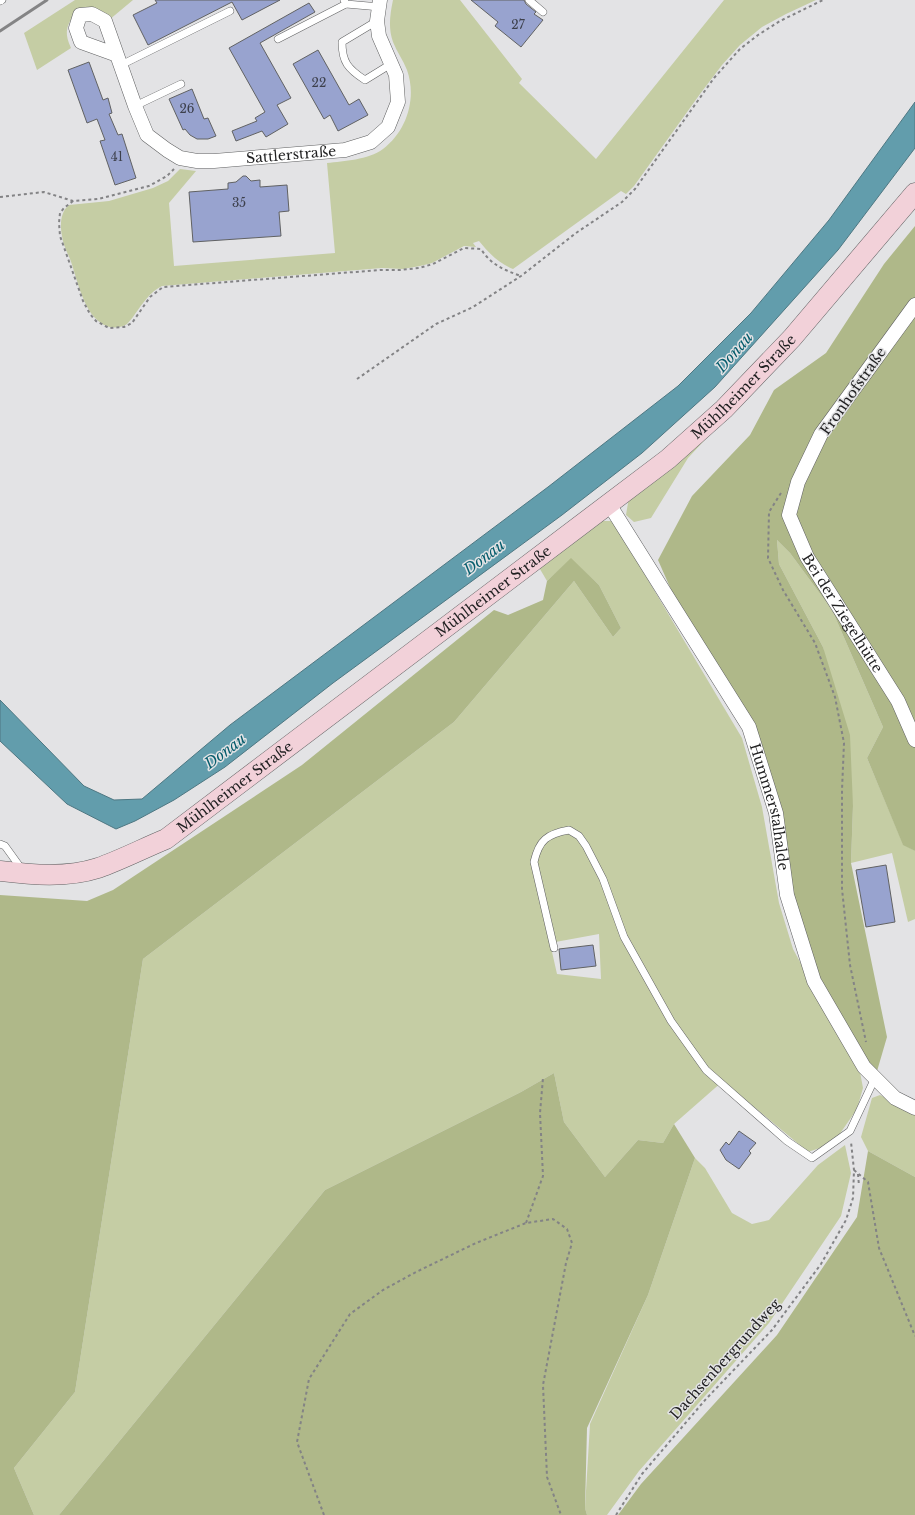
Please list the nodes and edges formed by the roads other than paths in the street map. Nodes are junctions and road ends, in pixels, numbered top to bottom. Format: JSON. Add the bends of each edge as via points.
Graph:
{"nodes":[{"id":1,"x":529,"y":0,"type":"edge"},
{"id":2,"x":345,"y":2,"type":"edge"},
{"id":3,"x":380,"y":3,"type":"edge"},
{"id":4,"x":230,"y":11,"type":"dead end"},
{"id":5,"x":543,"y":12,"type":"dead end"},
{"id":6,"x":378,"y":21,"type":"junction"},
{"id":7,"x":278,"y":40,"type":"dead end"},
{"id":8,"x":119,"y":60,"type":"joint"},
{"id":9,"x":391,"y":64,"type":"junction"},
{"id":10,"x":181,"y":84,"type":"dead end"},
{"id":11,"x":135,"y":106,"type":"junction"},
{"id":12,"x":915,"y":193,"type":"edge"},
{"id":13,"x":915,"y":305,"type":"edge"},
{"id":14,"x":798,"y":482,"type":"joint"},
{"id":15,"x":609,"y":504,"type":"junction"},
{"id":16,"x":915,"y":740,"type":"edge"},
{"id":17,"x":0,"y":844,"type":"edge"},
{"id":18,"x":0,"y":871,"type":"edge"},
{"id":19,"x":25,"y":874,"type":"junction"},
{"id":20,"x":554,"y":948,"type":"dead end"},
{"id":21,"x":875,"y":1078,"type":"junction"},
{"id":22,"x":915,"y":1108,"type":"edge"}],
"edges":[{"from":1,"to":5,"type":"lane"},
{"from":2,"to":3,"type":"lane"},
{"from":2,"to":7,"type":"lane"},
{"from":3,"to":6,"type":"street","name":"Sattlerstraße"},
{"from":4,"to":8,"type":"lane"},
{"from":6,"to":9,"type":"street","name":"Sattlerstraße","via":[[379,36]]},
{"from":6,"to":9,"type":"lane","via":[[342,42],[342,54],[351,71],[364,80]]},
{"from":8,"to":11,"type":"street","name":"Sattlerstraße"},
{"from":9,"to":11,"type":"street","name":"Sattlerstraße","via":[[396,75],[398,102],[388,127],[371,142],[345,150],[214,161],[180,158],[147,135]]},
{"from":10,"to":11,"type":"lane"},
{"from":12,"to":15,"type":"main road","name":"Mühlheimer Straße","via":[[792,338],[724,409],[668,459]]},
{"from":13,"to":14,"type":"street","name":"Fronhofstraße","via":[[821,434]]},
{"from":14,"to":16,"type":"street","name":"Bei der Ziegelhütte","via":[[789,515],[807,557],[898,701]]},
{"from":15,"to":19,"type":"main road","name":"Mühlheimer Straße","via":[[166,839],[98,868],[67,874]]},
{"from":15,"to":21,"type":"street","name":"Hummerstalhalde","via":[[749,727],[776,813],[787,895],[814,981],[864,1067]]},
{"from":17,"to":19,"type":"lane","via":[[5,846]]},
{"from":18,"to":19,"type":"main road","name":"Mühlheimer Straße"},
{"from":20,"to":21,"type":"lane","via":[[534,862],[537,848],[546,839],[558,832],[569,830],[586,846],[603,879],[624,937],[671,1021],[706,1070],[787,1141],[812,1158],[850,1131]]},
{"from":21,"to":22,"type":"street","name":"Hummerstalhalde","via":[[895,1098]]}]}
